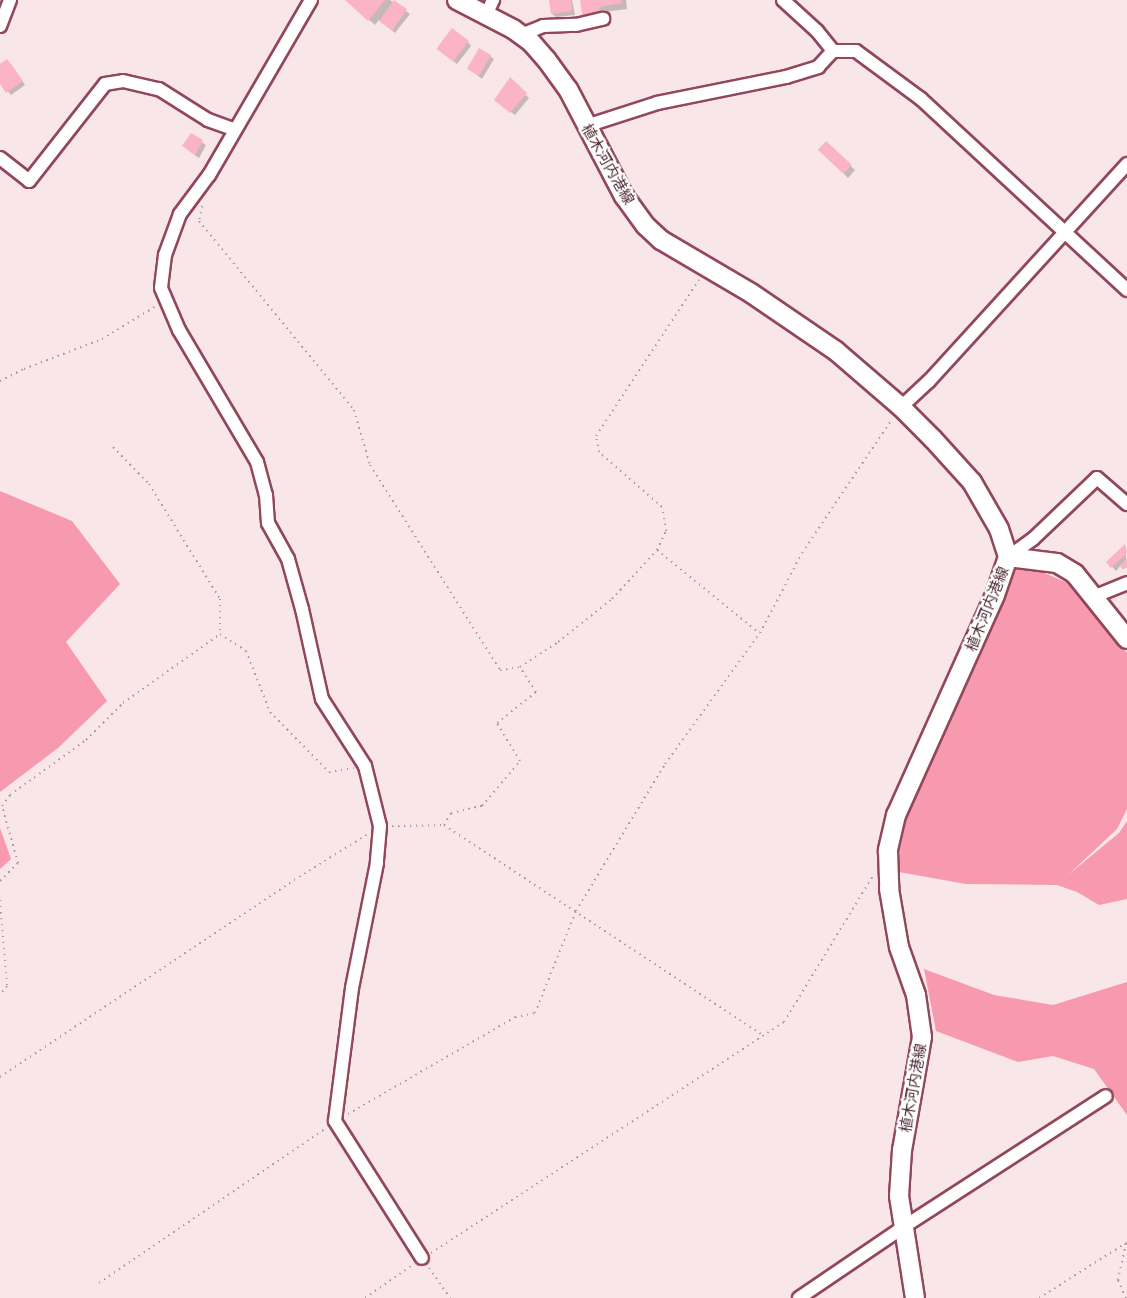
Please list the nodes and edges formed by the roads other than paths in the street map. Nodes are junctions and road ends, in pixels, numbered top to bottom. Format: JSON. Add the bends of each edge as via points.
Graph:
{"nodes":[{"id":1,"x":10,"y":0,"type":"edge"},
{"id":2,"x":311,"y":0,"type":"edge"},
{"id":3,"x":457,"y":0,"type":"edge"},
{"id":4,"x":783,"y":0,"type":"edge"},
{"id":5,"x":490,"y":7,"type":"edge"},
{"id":6,"x":603,"y":19,"type":"dead end"},
{"id":7,"x":0,"y":26,"type":"edge"},
{"id":8,"x":521,"y":35,"type":"junction"},
{"id":9,"x":833,"y":51,"type":"junction"},
{"id":10,"x":586,"y":126,"type":"junction"},
{"id":11,"x":233,"y":129,"type":"junction"},
{"id":12,"x":0,"y":158,"type":"edge"},
{"id":13,"x":1127,"y":164,"type":"edge"},
{"id":14,"x":1065,"y":232,"type":"junction"},
{"id":15,"x":1127,"y":290,"type":"edge"},
{"id":16,"x":901,"y":406,"type":"junction"},
{"id":17,"x":1127,"y":504,"type":"edge"},
{"id":18,"x":1008,"y":557,"type":"junction"},
{"id":19,"x":1127,"y":583,"type":"edge"},
{"id":20,"x":1093,"y":597,"type":"junction"},
{"id":21,"x":1127,"y":639,"type":"edge"},
{"id":22,"x":1106,"y":1096,"type":"dead end"},
{"id":23,"x":904,"y":1226,"type":"junction"},
{"id":24,"x":422,"y":1258,"type":"road end"},
{"id":25,"x":799,"y":1298,"type":"edge"},
{"id":26,"x":915,"y":1298,"type":"edge"}],
"edges":[{"from":1,"to":7,"type":"street"},
{"from":2,"to":11,"type":"street"},
{"from":3,"to":5,"type":"main road","name":"植木河内港線"},
{"from":4,"to":9,"type":"street"},
{"from":5,"to":8,"type":"main road","name":"植木河内港線"},
{"from":6,"to":8,"type":"street","via":[[543,26]]},
{"from":8,"to":10,"type":"main road","name":"植木河内港線","via":[[568,88]]},
{"from":9,"to":10,"type":"street","via":[[818,67],[786,77],[657,103]]},
{"from":9,"to":14,"type":"street","via":[[856,51],[885,70]]},
{"from":10,"to":16,"type":"main road","name":"植木河内港線","via":[[624,196],[661,240],[765,302],[836,351]]},
{"from":11,"to":12,"type":"street","via":[[208,120],[159,89],[123,81],[105,84],[28,181]]},
{"from":11,"to":24,"type":"street","via":[[208,175],[180,214],[162,268],[165,301],[257,462],[266,495],[268,523],[288,559],[322,699],[365,766],[380,826],[377,863],[351,988],[335,1121]]},
{"from":13,"to":14,"type":"street"},
{"from":14,"to":15,"type":"street"},
{"from":14,"to":16,"type":"street","via":[[929,381]]},
{"from":16,"to":18,"type":"main road","name":"植木河内港線","via":[[972,482],[999,529]]},
{"from":17,"to":18,"type":"street","via":[[1097,478],[1033,539]]},
{"from":18,"to":20,"type":"main road","via":[[1057,563],[1075,574]]},
{"from":18,"to":23,"type":"main road","name":"植木河内港線","via":[[974,644],[896,815],[888,851],[889,889],[900,946],[916,995],[922,1037],[902,1150],[899,1196]]},
{"from":19,"to":20,"type":"street"},
{"from":20,"to":21,"type":"main road"},
{"from":22,"to":23,"type":"street"},
{"from":23,"to":25,"type":"street"},
{"from":23,"to":26,"type":"main road","name":"植木河内港線"}]}
